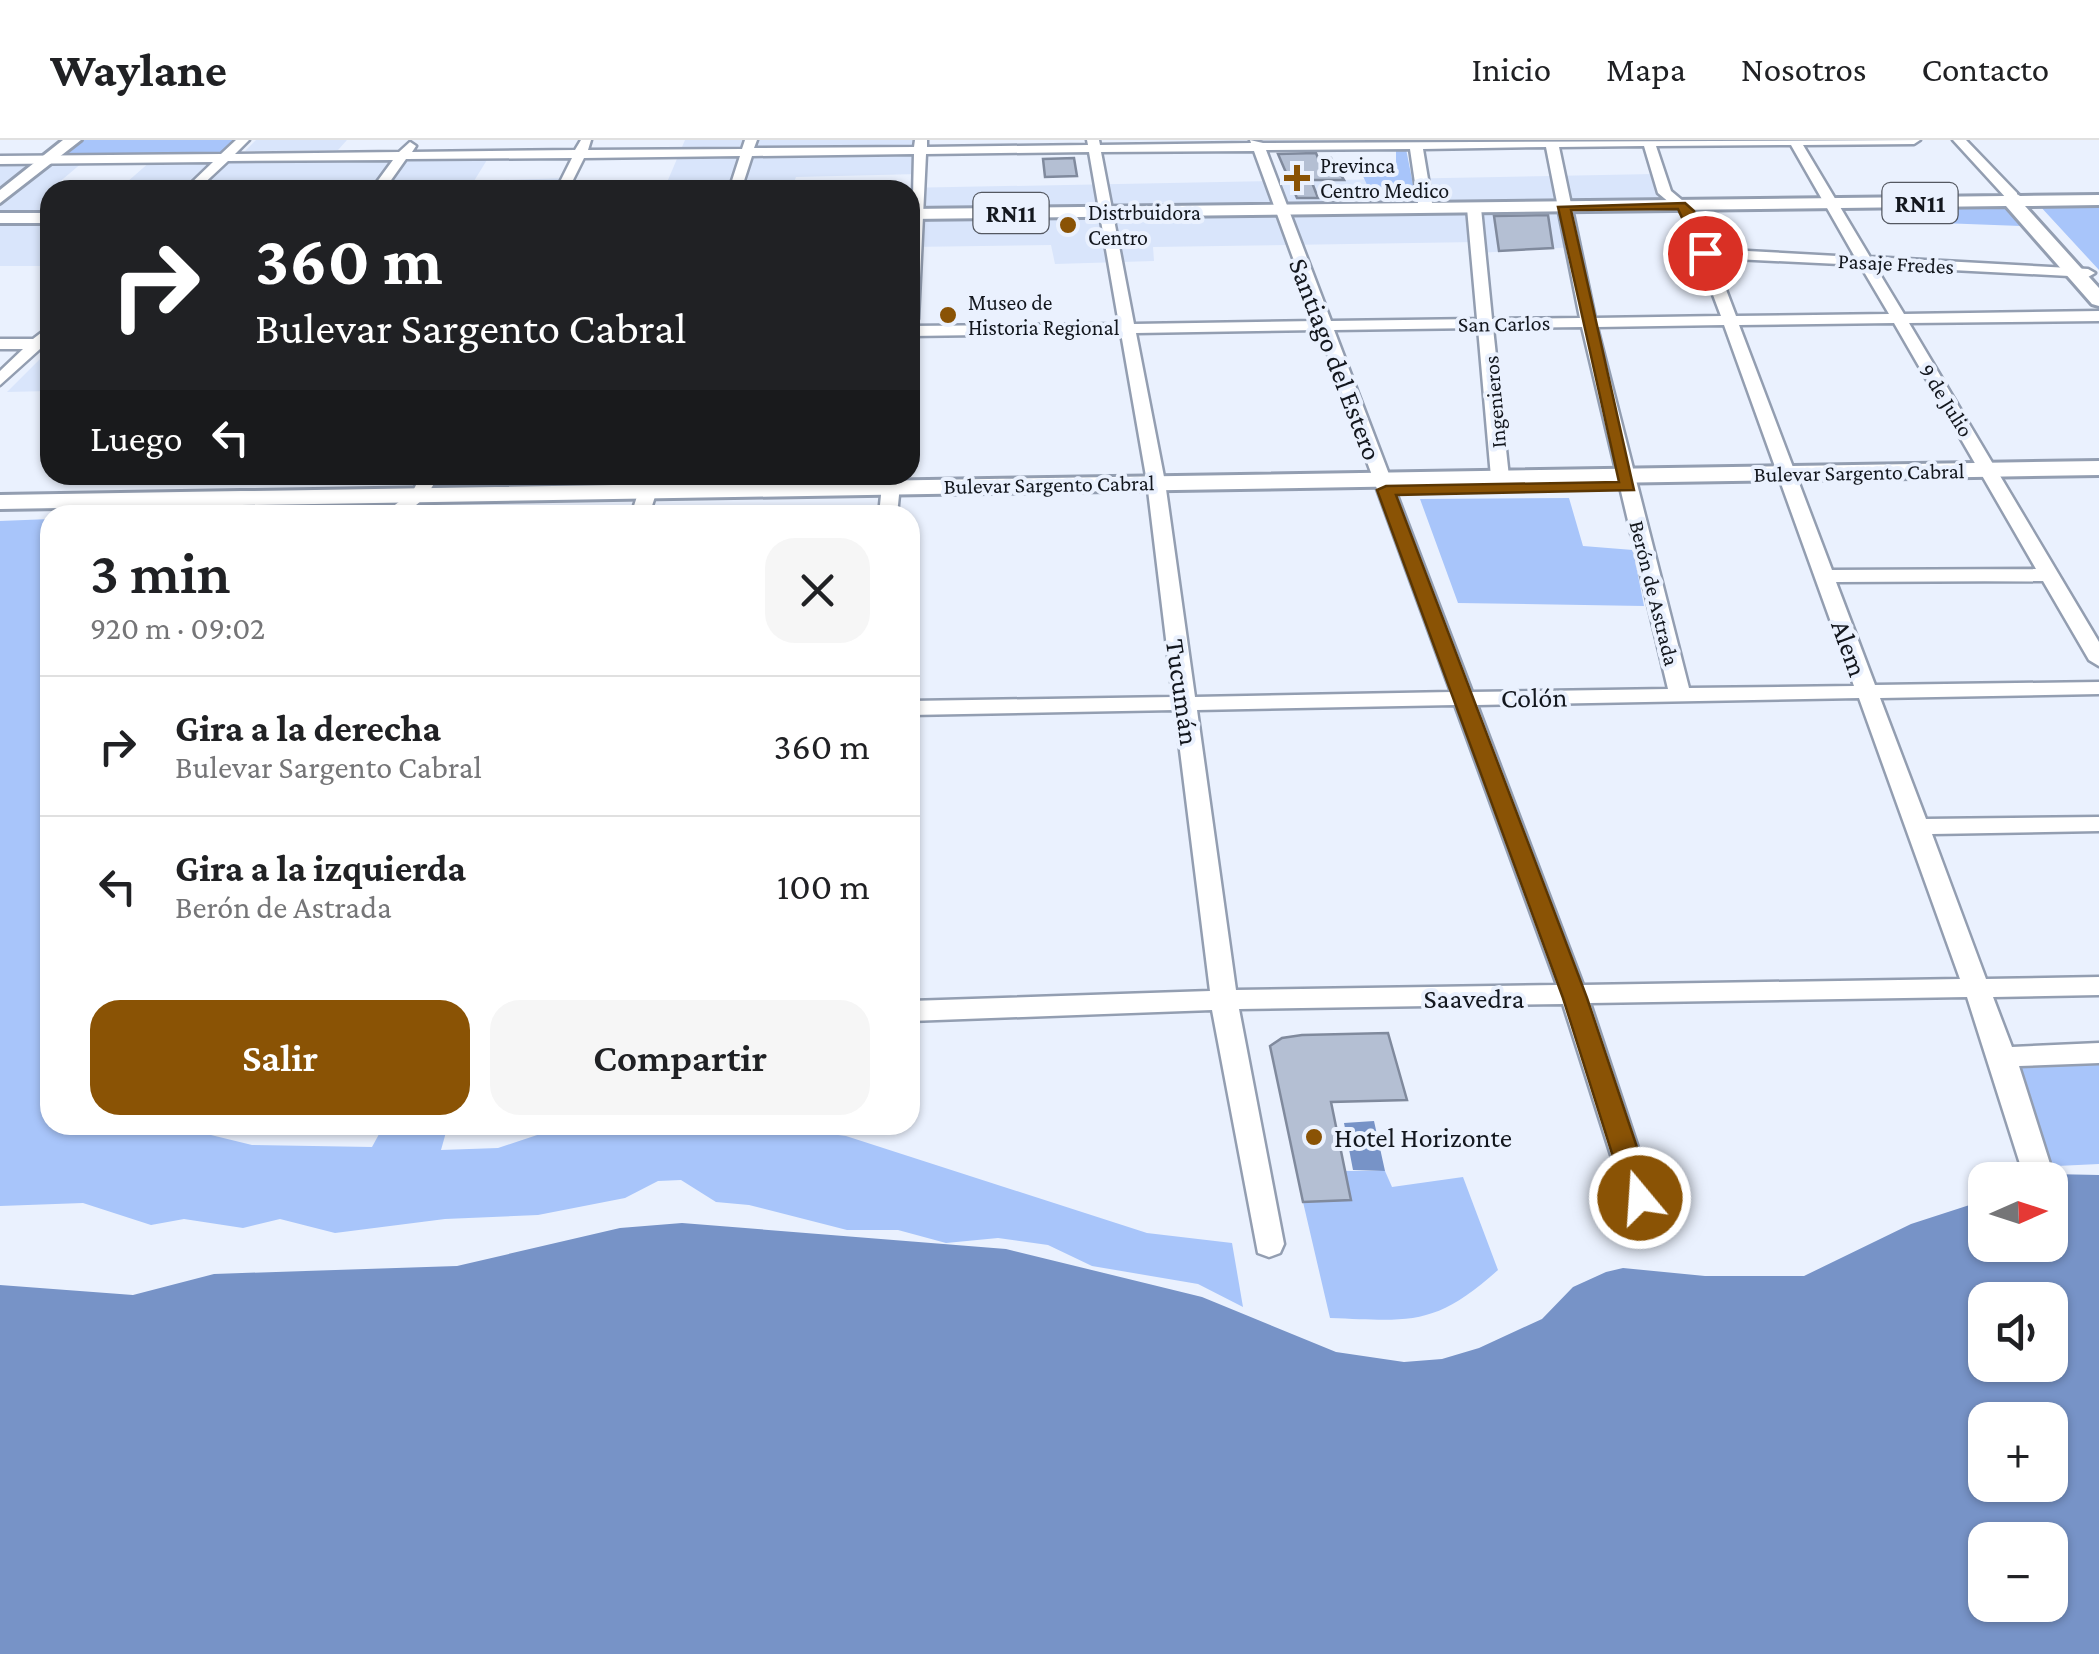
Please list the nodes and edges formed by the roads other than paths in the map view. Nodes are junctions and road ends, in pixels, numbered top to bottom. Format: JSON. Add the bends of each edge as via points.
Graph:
{"nodes":[{"id":1,"x":56,"y":140,"type":"edge"},
{"id":2,"x":74,"y":140,"type":"edge"},
{"id":3,"x":243,"y":140,"type":"edge"},
{"id":4,"x":415,"y":140,"type":"edge"},
{"id":5,"x":586,"y":140,"type":"edge"},
{"id":6,"x":1914,"y":140,"type":"edge"},
{"id":7,"x":1959,"y":140,"type":"edge"},
{"id":8,"x":1795,"y":141,"type":"edge"},
{"id":9,"x":1415,"y":142,"type":"edge"},
{"id":10,"x":1551,"y":142,"type":"edge"},
{"id":11,"x":1649,"y":142,"type":"edge"},
{"id":12,"x":1257,"y":143,"type":"edge"},
{"id":13,"x":1093,"y":144,"type":"edge"},
{"id":14,"x":921,"y":145,"type":"edge"},
{"id":15,"x":749,"y":146,"type":"edge"},
{"id":16,"x":579,"y":153,"type":"junction"},
{"id":17,"x":403,"y":156,"type":"junction"},
{"id":18,"x":223,"y":158,"type":"junction"},
{"id":19,"x":0,"y":160,"type":"edge"},
{"id":20,"x":40,"y":160,"type":"junction"},
{"id":21,"x":200,"y":180,"type":"edge"},
{"id":22,"x":385,"y":180,"type":"edge"},
{"id":23,"x":567,"y":180,"type":"edge"},
{"id":24,"x":737,"y":180,"type":"edge"},
{"id":25,"x":917,"y":180,"type":"edge"},
{"id":26,"x":0,"y":184,"type":"edge"},
{"id":27,"x":0,"y":198,"type":"edge"},
{"id":28,"x":2099,"y":198,"type":"edge"},
{"id":29,"x":2015,"y":200,"type":"junction"},
{"id":30,"x":1827,"y":201,"type":"junction"},
{"id":31,"x":1425,"y":203,"type":"junction"},
{"id":32,"x":1677,"y":203,"type":"junction"},
{"id":33,"x":1563,"y":204,"type":"junction"},
{"id":34,"x":1278,"y":207,"type":"junction"},
{"id":35,"x":1474,"y":208,"type":"junction"},
{"id":36,"x":1104,"y":209,"type":"junction"},
{"id":37,"x":920,"y":212,"type":"edge"},
{"id":38,"x":40,"y":220,"type":"edge"},
{"id":39,"x":0,"y":221,"type":"edge"},
{"id":40,"x":1705,"y":253,"type":"junction"},
{"id":41,"x":1864,"y":262,"type":"junction"},
{"id":42,"x":2087,"y":277,"type":"edge"},
{"id":43,"x":2099,"y":300,"type":"edge"},
{"id":44,"x":2099,"y":316,"type":"edge"},
{"id":45,"x":1896,"y":318,"type":"junction"},
{"id":46,"x":1726,"y":320,"type":"junction"},
{"id":47,"x":1588,"y":322,"type":"junction"},
{"id":48,"x":1487,"y":323,"type":"junction"},
{"id":49,"x":1323,"y":325,"type":"junction"},
{"id":50,"x":1126,"y":328,"type":"junction"},
{"id":51,"x":920,"y":331,"type":"edge"},
{"id":52,"x":40,"y":341,"type":"edge"},
{"id":53,"x":0,"y":344,"type":"edge"},
{"id":54,"x":37,"y":344,"type":"junction"},
{"id":55,"x":0,"y":380,"type":"edge"},
{"id":56,"x":2099,"y":468,"type":"edge"},
{"id":57,"x":1994,"y":475,"type":"junction"},
{"id":58,"x":1500,"y":477,"type":"junction"},
{"id":59,"x":1787,"y":478,"type":"junction"},
{"id":60,"x":2099,"y":479,"type":"edge"},
{"id":61,"x":1626,"y":481,"type":"junction"},
{"id":62,"x":1383,"y":485,"type":"junction"},
{"id":63,"x":1156,"y":488,"type":"junction"},
{"id":64,"x":890,"y":494,"type":"edge"},
{"id":65,"x":647,"y":495,"type":"edge"},
{"id":66,"x":405,"y":497,"type":"edge"},
{"id":67,"x":0,"y":502,"type":"edge"},
{"id":68,"x":174,"y":505,"type":"edge"},
{"id":69,"x":40,"y":510,"type":"edge"},
{"id":70,"x":0,"y":511,"type":"edge"},
{"id":71,"x":2051,"y":575,"type":"junction"},
{"id":72,"x":1824,"y":576,"type":"junction"},
{"id":73,"x":2099,"y":660,"type":"edge"},
{"id":74,"x":2099,"y":688,"type":"edge"},
{"id":75,"x":1866,"y":694,"type":"junction"},
{"id":76,"x":1680,"y":695,"type":"junction"},
{"id":77,"x":1462,"y":698,"type":"junction"},
{"id":78,"x":1185,"y":703,"type":"junction"},
{"id":79,"x":920,"y":708,"type":"edge"},
{"id":80,"x":2099,"y":824,"type":"edge"},
{"id":81,"x":1916,"y":827,"type":"junction"},
{"id":82,"x":2099,"y":986,"type":"edge"},
{"id":83,"x":1975,"y":989,"type":"junction"},
{"id":84,"x":1575,"y":998,"type":"junction"},
{"id":85,"x":1224,"y":1000,"type":"junction"},
{"id":86,"x":920,"y":1011,"type":"edge"},
{"id":87,"x":2099,"y":1053,"type":"edge"},
{"id":88,"x":2002,"y":1058,"type":"junction"},
{"id":89,"x":2034,"y":1162,"type":"edge"},
{"id":90,"x":1640,"y":1198,"type":"dead end"},
{"id":91,"x":1269,"y":1244,"type":"dead end"}],
"edges":[{"from":1,"to":20,"type":"main road"},
{"from":2,"to":20,"type":"main road"},
{"from":3,"to":18,"type":"street"},
{"from":4,"to":17,"type":"street"},
{"from":5,"to":16,"type":"street"},
{"from":6,"to":8,"type":"street"},
{"from":7,"to":29,"type":"street"},
{"from":8,"to":11,"type":"street"},
{"from":8,"to":30,"type":"street","name":"9 de Julio"},
{"from":9,"to":10,"type":"street"},
{"from":9,"to":12,"type":"street"},
{"from":9,"to":31,"type":"street"},
{"from":10,"to":11,"type":"street"},
{"from":10,"to":33,"type":"street","name":"Berón de Astrada"},
{"from":11,"to":32,"type":"street","name":"Alem","via":[[1666,193]]},
{"from":12,"to":13,"type":"street"},
{"from":12,"to":34,"type":"street","name":"Santiago del Estero"},
{"from":13,"to":14,"type":"street"},
{"from":13,"to":36,"type":"street","name":"Tucumán"},
{"from":14,"to":15,"type":"street"},
{"from":14,"to":25,"type":"street"},
{"from":15,"to":16,"type":"street"},
{"from":15,"to":24,"type":"street"},
{"from":16,"to":17,"type":"street"},
{"from":16,"to":23,"type":"street"},
{"from":17,"to":18,"type":"street"},
{"from":17,"to":22,"type":"street"},
{"from":18,"to":20,"type":"street"},
{"from":18,"to":21,"type":"street"},
{"from":19,"to":20,"type":"street"},
{"from":20,"to":26,"type":"main road"},
{"from":20,"to":27,"type":"main road"},
{"from":28,"to":29,"type":"main road","number":"RN11"},
{"from":29,"to":30,"type":"main road","number":"RN11"},
{"from":29,"to":42,"type":"main road"},
{"from":30,"to":32,"type":"main road","number":"RN11"},
{"from":30,"to":41,"type":"street","name":"9 de Julio"},
{"from":31,"to":33,"type":"main road","number":"RN11"},
{"from":31,"to":34,"type":"main road","number":"RN11"},
{"from":32,"to":33,"type":"main road","number":"RN11"},
{"from":32,"to":40,"type":"street","name":"Alem","via":[[1688,211]]},
{"from":33,"to":35,"type":"main road","number":"RN11"},
{"from":33,"to":47,"type":"street","name":"Berón de Astrada"},
{"from":34,"to":35,"type":"main road","number":"RN11"},
{"from":34,"to":36,"type":"main road","number":"RN11"},
{"from":34,"to":49,"type":"street","name":"Santiago del Estero"},
{"from":35,"to":48,"type":"street","name":"Ingenieros"},
{"from":36,"to":37,"type":"main road","number":"RN11"},
{"from":36,"to":50,"type":"street","name":"Tucumán"},
{"from":38,"to":39,"type":"main road"},
{"from":40,"to":41,"type":"street","name":"Pasaje Fredes"},
{"from":40,"to":46,"type":"street","name":"Alem"},
{"from":41,"to":42,"type":"street","name":"Pasaje Fredes"},
{"from":41,"to":45,"type":"street","name":"9 de Julio"},
{"from":42,"to":43,"type":"main road"},
{"from":44,"to":45,"type":"street","name":"San Carlos"},
{"from":45,"to":46,"type":"street","name":"San Carlos"},
{"from":45,"to":57,"type":"street","name":"9 de Julio"},
{"from":46,"to":47,"type":"street","name":"San Carlos"},
{"from":46,"to":59,"type":"street","name":"Alem"},
{"from":47,"to":48,"type":"street","name":"San Carlos"},
{"from":47,"to":61,"type":"street","name":"Berón de Astrada"},
{"from":48,"to":49,"type":"street","name":"San Carlos"},
{"from":48,"to":58,"type":"street","name":"Ingenieros"},
{"from":49,"to":50,"type":"street","name":"San Carlos"},
{"from":49,"to":62,"type":"street","name":"Santiago del Estero"},
{"from":50,"to":51,"type":"street","name":"San Carlos"},
{"from":50,"to":63,"type":"street","name":"Tucumán"},
{"from":52,"to":54,"type":"street"},
{"from":53,"to":54,"type":"street"},
{"from":54,"to":55,"type":"street"},
{"from":56,"to":57,"type":"main road","name":"Bulevar Sargento Cabral"},
{"from":57,"to":59,"type":"main road","name":"Bulevar Sargento Cabral"},
{"from":57,"to":60,"type":"main road","name":"Bulevar Sargento Cabral"},
{"from":57,"to":71,"type":"street","name":"9 de Julio"},
{"from":58,"to":61,"type":"main road","name":"Bulevar Sargento Cabral"},
{"from":58,"to":62,"type":"main road","name":"Bulevar Sargento Cabral"},
{"from":59,"to":61,"type":"main road","name":"Bulevar Sargento Cabral"},
{"from":59,"to":72,"type":"street","name":"Alem"},
{"from":61,"to":62,"type":"main road","name":"Bulevar Sargento Cabral"},
{"from":61,"to":76,"type":"street","name":"Berón de Astrada"},
{"from":62,"to":63,"type":"main road","name":"Bulevar Sargento Cabral"},
{"from":62,"to":77,"type":"street","name":"Santiago del Estero"},
{"from":63,"to":64,"type":"main road","name":"Bulevar Sargento Cabral"},
{"from":63,"to":78,"type":"street","name":"Tucumán"},
{"from":64,"to":65,"type":"main road","name":"Bulevar Sargento Cabral"},
{"from":65,"to":66,"type":"main road","name":"Bulevar Sargento Cabral"},
{"from":66,"to":67,"type":"main road","name":"Bulevar Sargento Cabral"},
{"from":66,"to":68,"type":"main road","name":"Bulevar Sargento Cabral"},
{"from":69,"to":70,"type":"main road","name":"Bulevar Sargento Cabral"},
{"from":71,"to":72,"type":"street"},
{"from":71,"to":73,"type":"street","name":"9 de Julio"},
{"from":72,"to":75,"type":"street","name":"Alem"},
{"from":74,"to":75,"type":"street","name":"Colón"},
{"from":75,"to":76,"type":"street","name":"Colón"},
{"from":75,"to":81,"type":"street","name":"Alem"},
{"from":76,"to":77,"type":"street","name":"Colón"},
{"from":77,"to":78,"type":"street","name":"Colón"},
{"from":77,"to":84,"type":"street","name":"Santiago del Estero"},
{"from":78,"to":79,"type":"street","name":"Colón"},
{"from":78,"to":85,"type":"street","name":"Tucumán"},
{"from":80,"to":81,"type":"street"},
{"from":81,"to":83,"type":"street","name":"Alem"},
{"from":82,"to":83,"type":"street","name":"Saavedra"},
{"from":83,"to":84,"type":"street","name":"Saavedra"},
{"from":83,"to":88,"type":"street","name":"Alem"},
{"from":84,"to":85,"type":"street","name":"Saavedra"},
{"from":84,"to":90,"type":"street","name":"Santiago del Estero"},
{"from":85,"to":86,"type":"street","name":"Saavedra"},
{"from":85,"to":91,"type":"street","name":"Tucumán"},
{"from":87,"to":88,"type":"street"},
{"from":88,"to":89,"type":"street","name":"Alem"}]}
